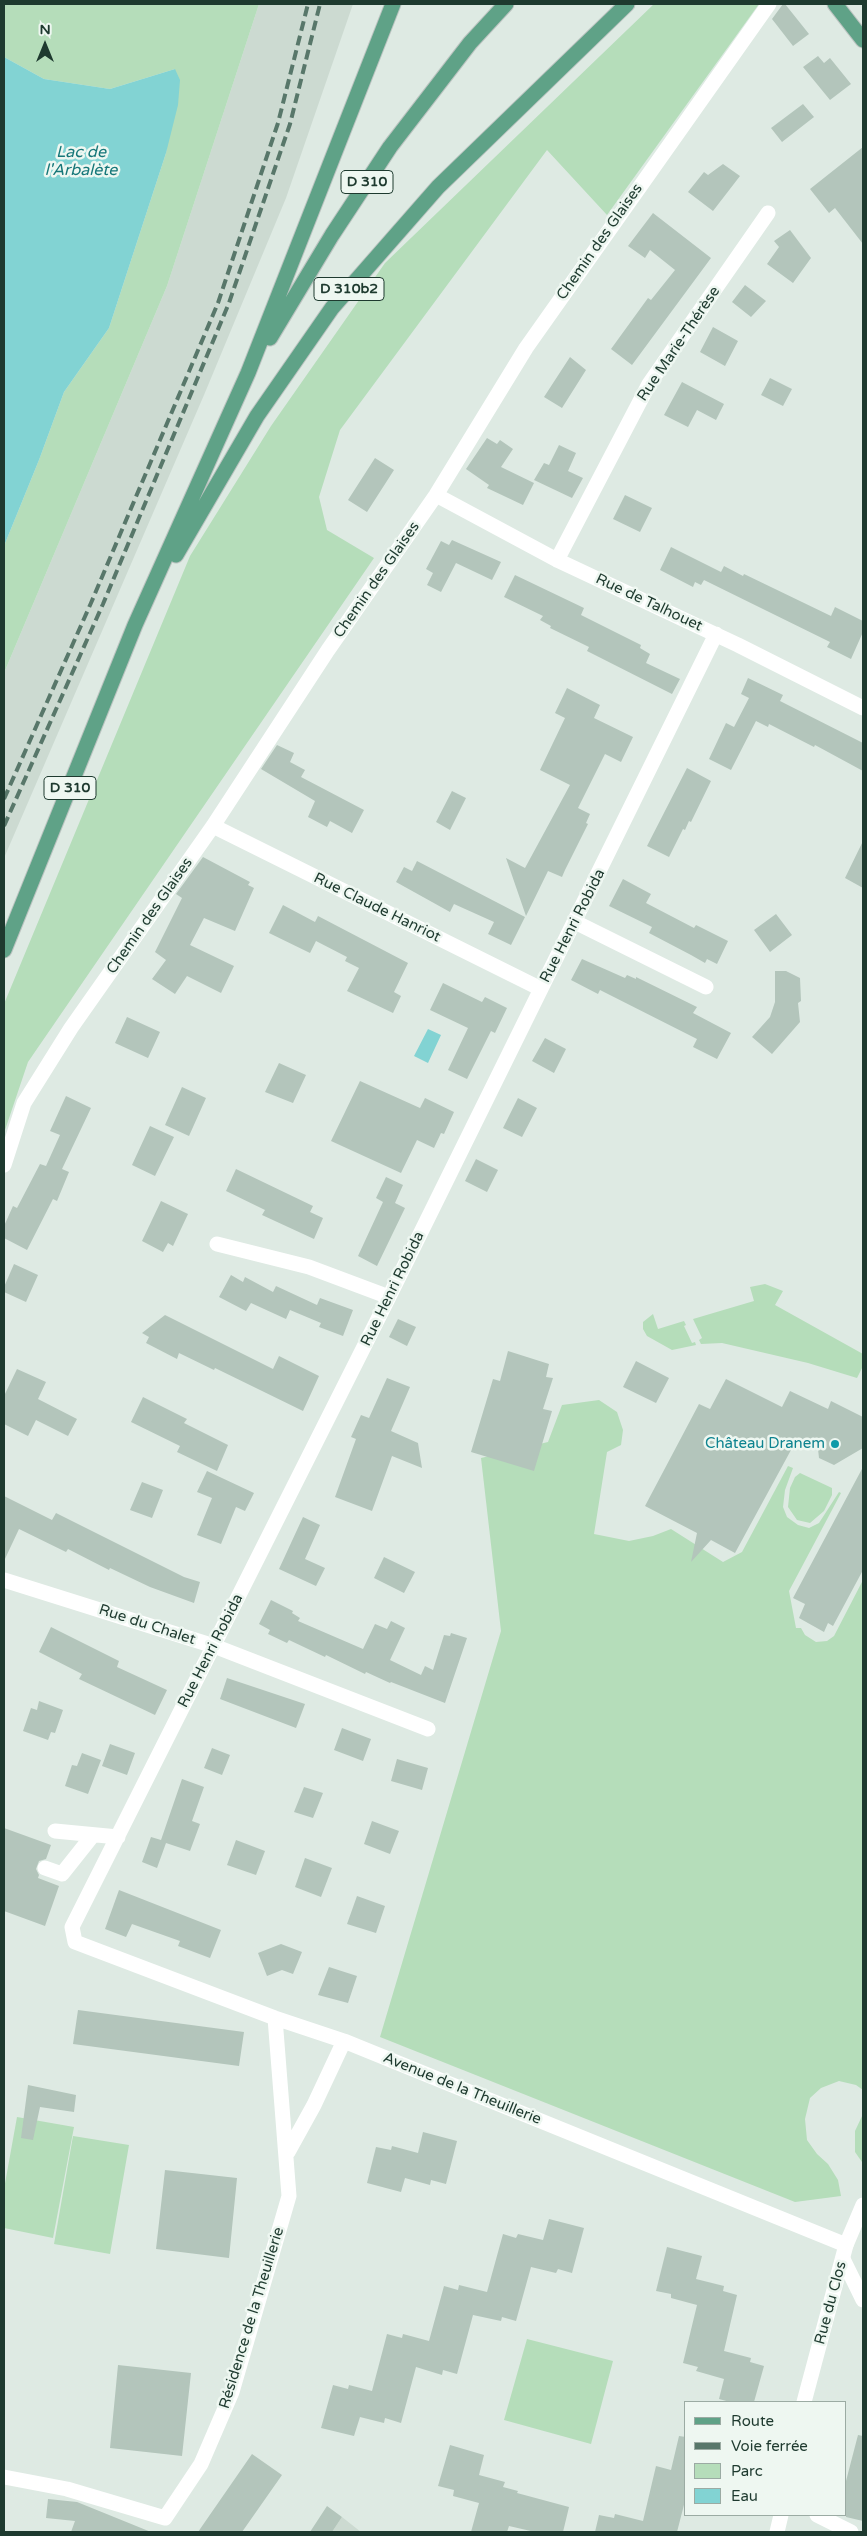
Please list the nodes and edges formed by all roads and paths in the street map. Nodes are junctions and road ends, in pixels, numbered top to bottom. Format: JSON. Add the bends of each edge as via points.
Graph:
{"nodes":[{"id":1,"x":393,"y":4,"type":"edge"},
{"id":2,"x":506,"y":4,"type":"edge"},
{"id":3,"x":627,"y":4,"type":"edge"},
{"id":4,"x":769,"y":4,"type":"edge"},
{"id":5,"x":835,"y":4,"type":"edge"},
{"id":6,"x":863,"y":40,"type":"edge"},
{"id":7,"x":768,"y":213,"type":"dead end"},
{"id":8,"x":248,"y":373,"type":"junction"},
{"id":9,"x":436,"y":495,"type":"junction"},
{"id":10,"x":557,"y":560,"type":"junction"},
{"id":11,"x":135,"y":625,"type":"junction"},
{"id":12,"x":716,"y":634,"type":"junction"},
{"id":13,"x":863,"y":708,"type":"edge"},
{"id":14,"x":213,"y":826,"type":"junction"},
{"id":15,"x":575,"y":922,"type":"junction"},
{"id":16,"x":4,"y":950,"type":"edge"},
{"id":17,"x":706,"y":986,"type":"dead end"},
{"id":18,"x":541,"y":989,"type":"junction"},
{"id":19,"x":4,"y":1166,"type":"edge"},
{"id":20,"x":217,"y":1244,"type":"dead end"},
{"id":21,"x":389,"y":1297,"type":"junction"},
{"id":22,"x":4,"y":1580,"type":"edge"},
{"id":23,"x":214,"y":1646,"type":"junction"},
{"id":24,"x":428,"y":1729,"type":"dead end"},
{"id":25,"x":54,"y":1831,"type":"dead end"},
{"id":26,"x":93,"y":1835,"type":"junction"},
{"id":27,"x":118,"y":1837,"type":"junction"},
{"id":28,"x":45,"y":1868,"type":"dead end"},
{"id":29,"x":74,"y":1942,"type":"joint"},
{"id":30,"x":275,"y":2018,"type":"junction"},
{"id":31,"x":344,"y":2041,"type":"junction"},
{"id":32,"x":288,"y":2152,"type":"junction"},
{"id":33,"x":863,"y":2205,"type":"edge"},
{"id":34,"x":844,"y":2252,"type":"junction"},
{"id":35,"x":863,"y":2300,"type":"edge"},
{"id":36,"x":804,"y":2401,"type":"edge"},
{"id":37,"x":4,"y":2477,"type":"edge"},
{"id":38,"x":781,"y":2516,"type":"edge"},
{"id":39,"x":819,"y":2516,"type":"edge"},
{"id":40,"x":777,"y":2532,"type":"edge"},
{"id":41,"x":852,"y":2532,"type":"edge"}],
"edges":[{"from":1,"to":8,"type":"main road"},
{"from":2,"to":8,"type":"main road","number":"D 310","via":[[470,43],[390,147]]},
{"from":3,"to":11,"type":"main road","number":"D 310b2","via":[[438,187],[332,308],[257,416]]},
{"from":4,"to":9,"type":"street","name":"Chemin des Glaises","via":[[526,348]]},
{"from":5,"to":6,"type":"main road"},
{"from":7,"to":10,"type":"street","name":"Rue Marie-Thérèse","via":[[649,384]]},
{"from":8,"to":11,"type":"main road","number":"D 310"},
{"from":9,"to":10,"type":"street","name":"Rue de Talhouet"},
{"from":9,"to":14,"type":"street","name":"Chemin des Glaises","via":[[328,650]]},
{"from":10,"to":12,"type":"street","name":"Rue de Talhouet"},
{"from":11,"to":16,"type":"main road","number":"D 310"},
{"from":12,"to":13,"type":"street","name":"Rue de Talhouet"},
{"from":12,"to":15,"type":"street","name":"Rue Henri Robida"},
{"from":14,"to":18,"type":"street","name":"Rue Claude Hanriot"},
{"from":14,"to":19,"type":"street","name":"Chemin des Glaises","via":[[71,1028],[24,1102]]},
{"from":15,"to":17,"type":"street"},
{"from":15,"to":18,"type":"street","name":"Rue Henri Robida"},
{"from":18,"to":21,"type":"street","name":"Rue Henri Robida"},
{"from":20,"to":21,"type":"street","via":[[309,1267]]},
{"from":21,"to":23,"type":"street","name":"Rue Henri Robida"},
{"from":22,"to":23,"type":"street","name":"Rue du Chalet"},
{"from":23,"to":24,"type":"street","name":"Rue du Chalet"},
{"from":23,"to":27,"type":"street","name":"Rue Henri Robida"},
{"from":25,"to":26,"type":"street"},
{"from":26,"to":27,"type":"street"},
{"from":26,"to":28,"type":"street","via":[[62,1874]]},
{"from":27,"to":29,"type":"street","name":"Rue Henri Robida","via":[[72,1927]]},
{"from":29,"to":30,"type":"street","name":"Avenue de la Theuillerie"},
{"from":30,"to":31,"type":"street","name":"Avenue de la Theuillerie"},
{"from":30,"to":32,"type":"street"},
{"from":31,"to":32,"type":"street"},
{"from":31,"to":34,"type":"street","name":"Avenue de la Theuillerie"},
{"from":32,"to":37,"type":"street","name":"Résidence de la Theuillerie","via":[[289,2196],[232,2392],[201,2464],[165,2518],[67,2489]]},
{"from":33,"to":34,"type":"street","name":"Rue du Clos"},
{"from":34,"to":35,"type":"street"},
{"from":34,"to":36,"type":"street","name":"Rue du Clos"},
{"from":38,"to":40,"type":"street"},
{"from":39,"to":41,"type":"street"}]}
